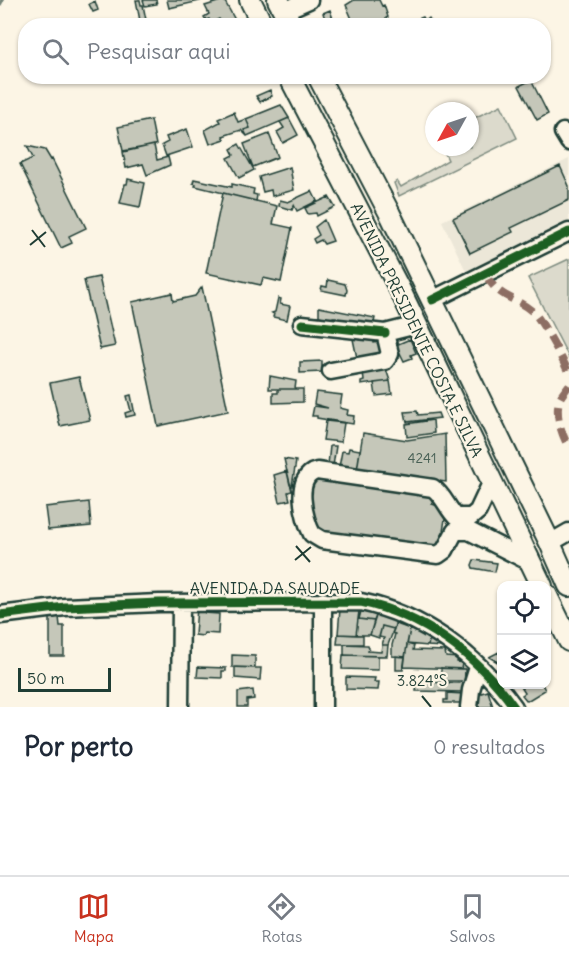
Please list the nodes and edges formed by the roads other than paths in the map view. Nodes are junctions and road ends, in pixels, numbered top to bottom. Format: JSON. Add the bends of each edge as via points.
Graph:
{"nodes":[{"id":1,"x":250,"y":0,"type":"edge"},
{"id":2,"x":309,"y":0,"type":"edge"},
{"id":3,"x":284,"y":12,"type":"edge"},
{"id":4,"x":259,"y":18,"type":"edge"},
{"id":5,"x":293,"y":84,"type":"edge"},
{"id":6,"x":322,"y":84,"type":"edge"},
{"id":7,"x":569,"y":232,"type":"edge"},
{"id":8,"x":432,"y":300,"type":"junction"},
{"id":9,"x":302,"y":324,"type":"dead end"},
{"id":10,"x":417,"y":325,"type":"junction"},
{"id":11,"x":385,"y":333,"type":"junction"},
{"id":12,"x":331,"y":371,"type":"dead end"},
{"id":13,"x":492,"y":481,"type":"junction"},
{"id":14,"x":564,"y":536,"type":"edge"},
{"id":15,"x":558,"y":562,"type":"junction"},
{"id":16,"x":537,"y":574,"type":"edge"},
{"id":17,"x":569,"y":586,"type":"edge"},
{"id":18,"x":556,"y":600,"type":"edge"},
{"id":19,"x":323,"y":601,"type":"junction"},
{"id":20,"x":181,"y":603,"type":"junction"},
{"id":21,"x":0,"y":615,"type":"edge"},
{"id":22,"x":569,"y":641,"type":"edge"},
{"id":23,"x":478,"y":667,"type":"junction"},
{"id":24,"x":180,"y":707,"type":"edge"},
{"id":25,"x":323,"y":707,"type":"edge"},
{"id":26,"x":470,"y":707,"type":"edge"},
{"id":27,"x":514,"y":707,"type":"edge"}],
"edges":[{"from":1,"to":4,"type":"main road"},
{"from":2,"to":3,"type":"street"},
{"from":5,"to":10,"type":"main road","name":"AVENIDA PRESIDENTE COSTA E SILVA"},
{"from":6,"to":8,"type":"main road","name":"AVENIDA PRESIDENTE COSTA E SILVA"},
{"from":7,"to":8,"type":"street"},
{"from":8,"to":14,"type":"main road","name":"AVENIDA PRESIDENTE COSTA E SILVA"},
{"from":9,"to":11,"type":"street"},
{"from":10,"to":11,"type":"street"},
{"from":10,"to":13,"type":"main road","name":"AVENIDA PRESIDENTE COSTA E SILVA"},
{"from":11,"to":12,"type":"street","via":[[390,354],[385,361]]},
{"from":13,"to":16,"type":"main road","name":"AVENIDA PRESIDENTE COSTA E SILVA"},
{"from":13,"to":16,"type":"street","via":[[478,511],[471,517],[456,517],[433,488],[317,471],[303,481],[303,505],[312,534],[322,540],[438,555],[455,531],[470,531]]},
{"from":14,"to":15,"type":"main road","name":"AVENIDA PRESIDENTE COSTA E SILVA"},
{"from":15,"to":16,"type":"main road"},
{"from":15,"to":17,"type":"main road","name":"AVENIDA PRESIDENTE COSTA E SILVA"},
{"from":18,"to":22,"type":"main road"},
{"from":19,"to":20,"type":"street","name":"AVENIDA DA SAUDADE"},
{"from":19,"to":23,"type":"street","name":"AVENIDA DA SAUDADE","via":[[377,605],[409,618],[441,635]]},
{"from":19,"to":25,"type":"street"},
{"from":20,"to":21,"type":"street","name":"AVENIDA DA SAUDADE","via":[[65,607]]},
{"from":20,"to":24,"type":"street"},
{"from":23,"to":26,"type":"street"},
{"from":23,"to":27,"type":"street","name":"AVENIDA DA SAUDADE"}]}
